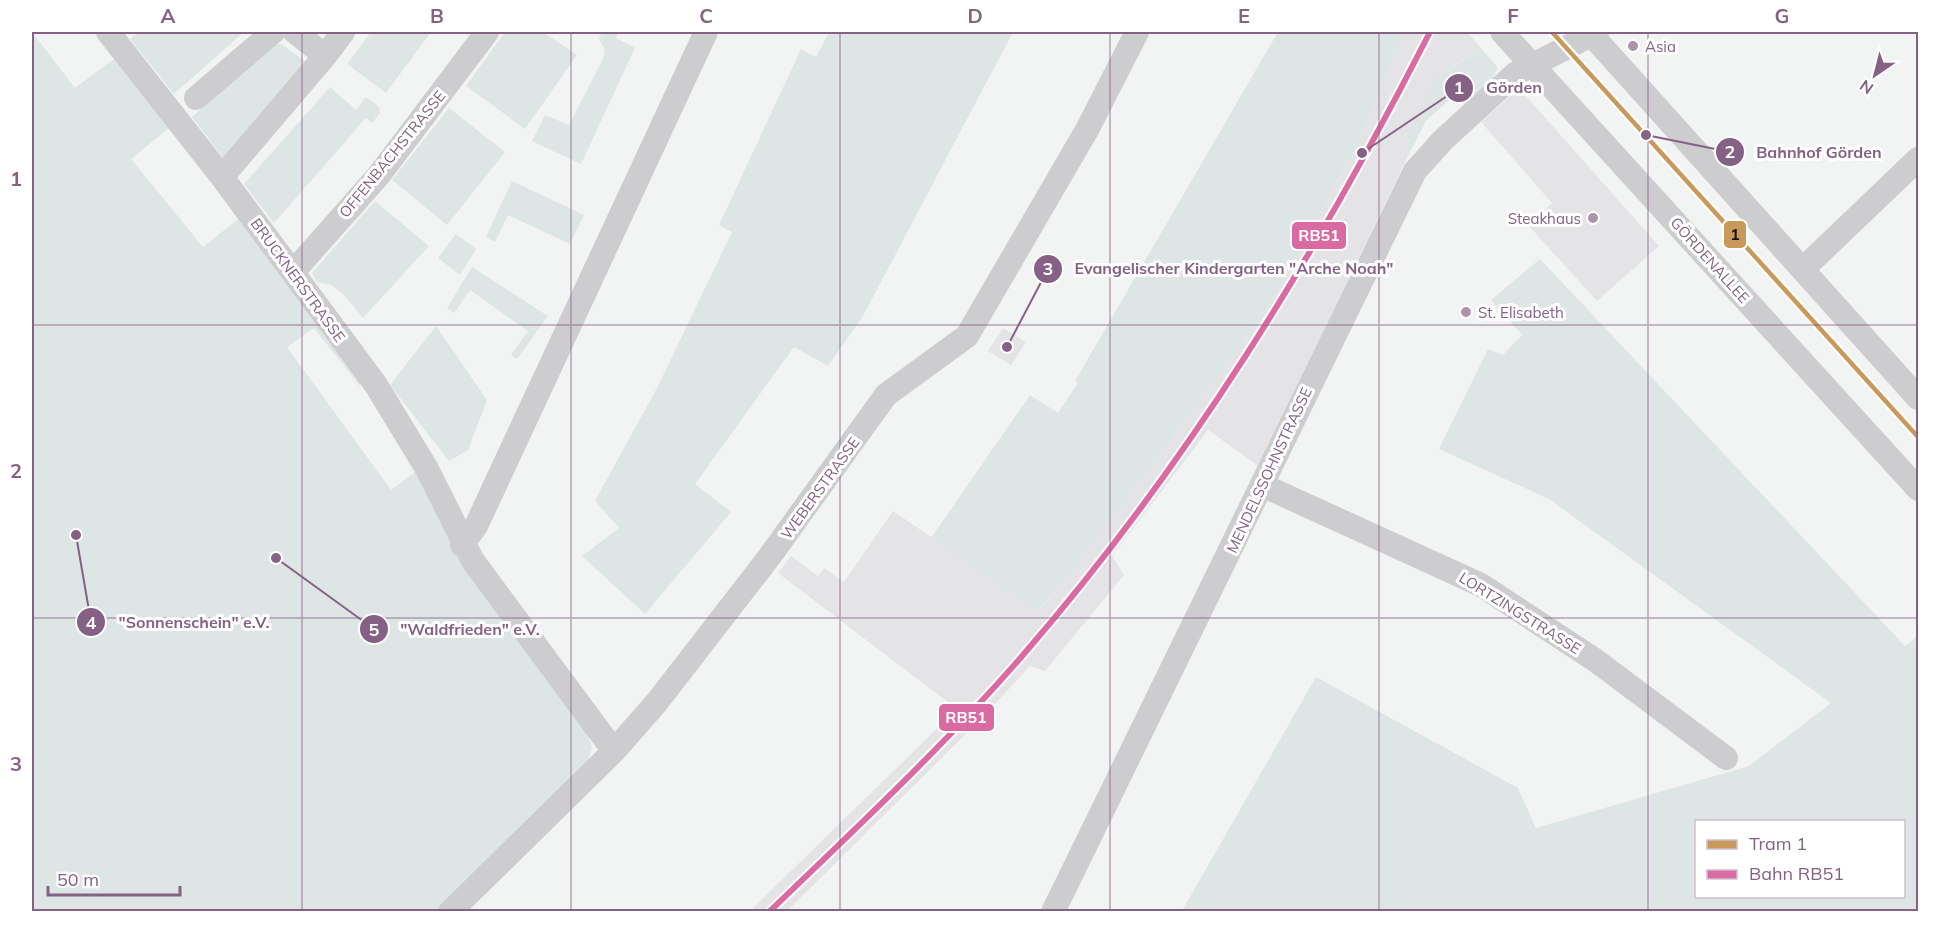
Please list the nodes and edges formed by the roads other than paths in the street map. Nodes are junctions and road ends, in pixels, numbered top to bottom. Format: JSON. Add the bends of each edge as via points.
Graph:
{"nodes":[{"id":1,"x":273,"y":32,"type":"edge"},
{"id":2,"x":295,"y":32,"type":"edge"},
{"id":3,"x":343,"y":32,"type":"edge"},
{"id":4,"x":487,"y":32,"type":"edge"},
{"id":5,"x":706,"y":32,"type":"edge"},
{"id":6,"x":1137,"y":32,"type":"edge"},
{"id":7,"x":1502,"y":32,"type":"edge"},
{"id":8,"x":1592,"y":33,"type":"edge"},
{"id":9,"x":115,"y":34,"type":"edge"},
{"id":10,"x":325,"y":56,"type":"junction"},
{"id":11,"x":1532,"y":65,"type":"junction"},
{"id":12,"x":196,"y":98,"type":"dead end"},
{"id":13,"x":1918,"y":159,"type":"edge"},
{"id":14,"x":222,"y":177,"type":"junction"},
{"id":15,"x":1803,"y":269,"type":"junction"},
{"id":16,"x":293,"y":272,"type":"junction"},
{"id":17,"x":1918,"y":398,"type":"edge"},
{"id":18,"x":1262,"y":485,"type":"junction"},
{"id":19,"x":1918,"y":489,"type":"edge"},
{"id":20,"x":462,"y":545,"type":"junction"},
{"id":21,"x":614,"y":752,"type":"junction"},
{"id":22,"x":1726,"y":758,"type":"dead end"},
{"id":23,"x":450,"y":912,"type":"edge"},
{"id":24,"x":1053,"y":912,"type":"edge"}],
"edges":[{"from":1,"to":12,"type":"street"},
{"from":2,"to":10,"type":"street"},
{"from":3,"to":10,"type":"street"},
{"from":4,"to":16,"type":"street","name":"OFFENBACHSTRASSE","via":[[379,175]]},
{"from":5,"to":20,"type":"street","via":[[476,525]]},
{"from":6,"to":21,"type":"street","name":"WEBERSTRASSE","via":[[1088,128],[967,336],[886,395],[770,556]]},
{"from":7,"to":11,"type":"street","name":"GÖRDENALLEE"},
{"from":8,"to":11,"type":"street","name":"MENDELSSOHNSTRASSE"},
{"from":8,"to":15,"type":"street"},
{"from":9,"to":14,"type":"street","name":"BRUCKNERSTRASSE"},
{"from":10,"to":14,"type":"street"},
{"from":11,"to":18,"type":"street","name":"MENDELSSOHNSTRASSE","via":[[1515,74],[1415,171]]},
{"from":11,"to":19,"type":"street","name":"GÖRDENALLEE"},
{"from":13,"to":15,"type":"street"},
{"from":14,"to":16,"type":"street","name":"BRUCKNERSTRASSE"},
{"from":15,"to":17,"type":"street"},
{"from":16,"to":20,"type":"street","name":"BRUCKNERSTRASSE","via":[[376,385],[427,469]]},
{"from":18,"to":22,"type":"street","name":"LORTZINGSTRASSE","via":[[1480,585],[1595,660]]},
{"from":18,"to":24,"type":"street","name":"MENDELSSOHNSTRASSE"},
{"from":20,"to":21,"type":"street","name":"BRUCKNERSTRASSE"},
{"from":21,"to":23,"type":"street","name":"WEBERSTRASSE"}]}
